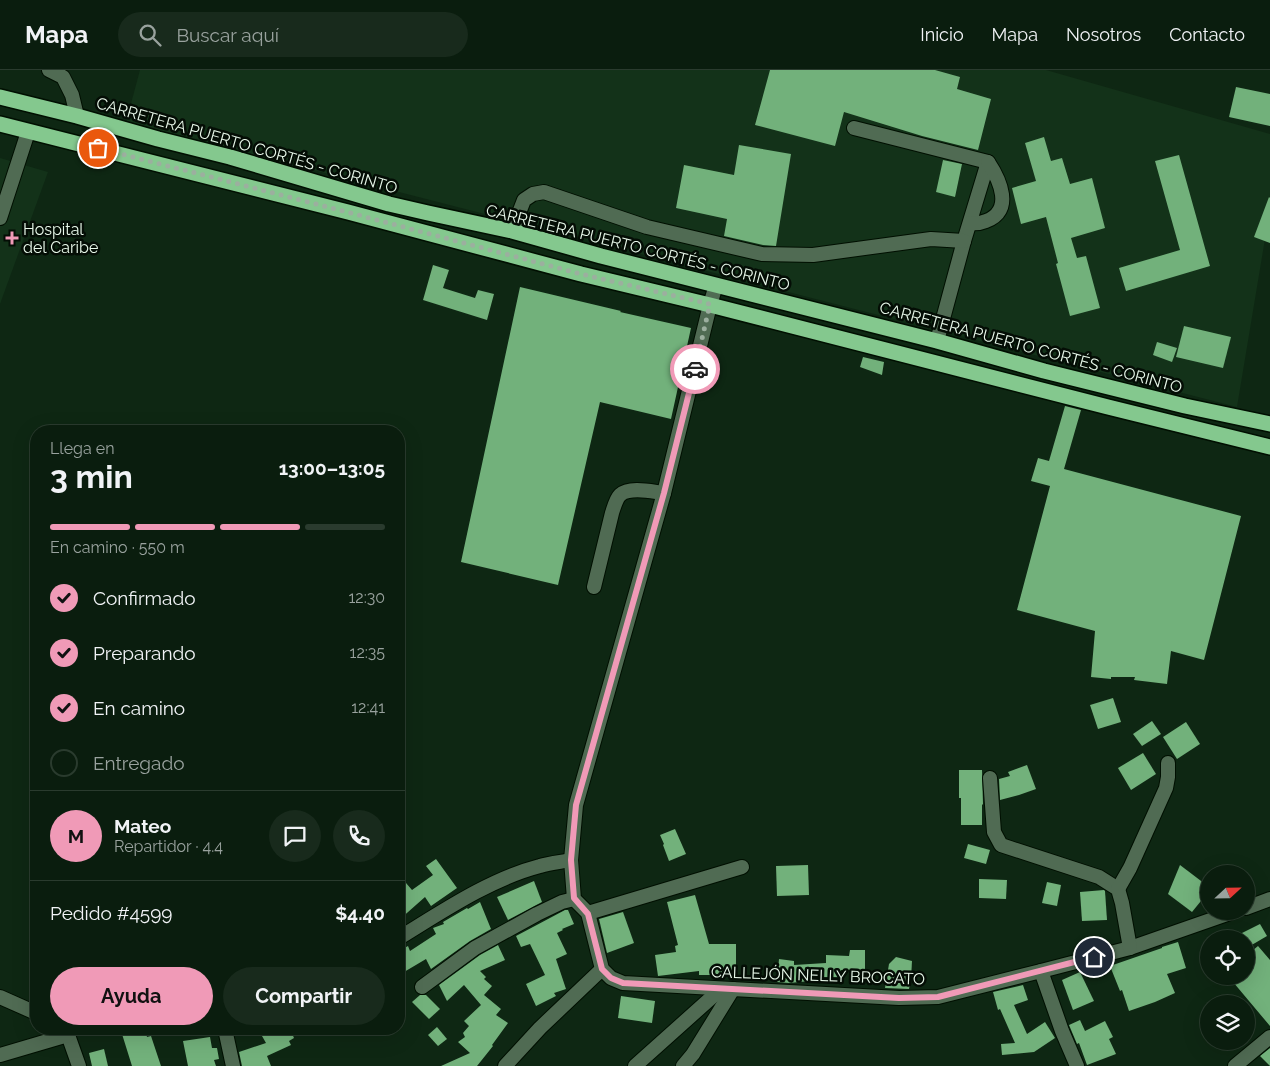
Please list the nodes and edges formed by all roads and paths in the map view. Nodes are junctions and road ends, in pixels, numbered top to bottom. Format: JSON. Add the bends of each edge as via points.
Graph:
{"nodes":[{"id":1,"x":49,"y":70,"type":"edge"},
{"id":2,"x":63,"y":74,"type":"edge"},
{"id":3,"x":0,"y":97,"type":"edge"},
{"id":4,"x":77,"y":116,"type":"junction"},
{"id":5,"x":0,"y":124,"type":"edge"},
{"id":6,"x":854,"y":128,"type":"dead end"},
{"id":7,"x":28,"y":132,"type":"junction"},
{"id":8,"x":988,"y":162,"type":"junction"},
{"id":9,"x":4,"y":194,"type":"edge"},
{"id":10,"x":0,"y":218,"type":"edge"},
{"id":11,"x":970,"y":223,"type":"junction"},
{"id":12,"x":512,"y":231,"type":"junction"},
{"id":13,"x":964,"y":241,"type":"junction"},
{"id":14,"x":716,"y":285,"type":"junction"},
{"id":15,"x":710,"y":304,"type":"junction"},
{"id":16,"x":937,"y":341,"type":"junction"},
{"id":17,"x":1117,"y":389,"type":"junction"},
{"id":18,"x":1108,"y":407,"type":"junction"},
{"id":19,"x":1270,"y":424,"type":"edge"},
{"id":20,"x":1270,"y":447,"type":"edge"},
{"id":21,"x":664,"y":493,"type":"junction"},
{"id":22,"x":594,"y":587,"type":"dead end"},
{"id":23,"x":1168,"y":763,"type":"dead end"},
{"id":24,"x":990,"y":778,"type":"dead end"},
{"id":25,"x":571,"y":860,"type":"junction"},
{"id":26,"x":742,"y":868,"type":"dead end"},
{"id":27,"x":1118,"y":890,"type":"junction"},
{"id":28,"x":574,"y":898,"type":"junction"},
{"id":29,"x":1270,"y":899,"type":"edge"},
{"id":30,"x":1255,"y":905,"type":"edge"},
{"id":31,"x":588,"y":914,"type":"junction"},
{"id":32,"x":1210,"y":920,"type":"edge"},
{"id":33,"x":405,"y":934,"type":"edge"},
{"id":34,"x":1130,"y":948,"type":"junction"},
{"id":35,"x":602,"y":969,"type":"junction"},
{"id":36,"x":1041,"y":972,"type":"junction"},
{"id":37,"x":422,"y":987,"type":"dead end"},
{"id":38,"x":727,"y":989,"type":"junction"},
{"id":39,"x":0,"y":998,"type":"edge"},
{"id":40,"x":30,"y":1010,"type":"edge"},
{"id":41,"x":60,"y":1035,"type":"edge"},
{"id":42,"x":70,"y":1035,"type":"edge"},
{"id":43,"x":226,"y":1035,"type":"edge"},
{"id":44,"x":1270,"y":1036,"type":"edge"},
{"id":45,"x":0,"y":1054,"type":"edge"},
{"id":46,"x":79,"y":1066,"type":"edge"},
{"id":47,"x":233,"y":1066,"type":"edge"},
{"id":48,"x":505,"y":1066,"type":"edge"},
{"id":49,"x":635,"y":1066,"type":"edge"},
{"id":50,"x":683,"y":1066,"type":"edge"},
{"id":51,"x":1077,"y":1066,"type":"edge"},
{"id":52,"x":1236,"y":1066,"type":"edge"}],
"edges":[{"from":1,"to":2,"type":"street"},
{"from":2,"to":4,"type":"street"},
{"from":3,"to":4,"type":"highway","name":"CARRETERA PUERTO CORTÉS - CORINTO"},
{"from":4,"to":12,"type":"highway","name":"CARRETERA PUERTO CORTÉS - CORINTO","via":[[390,204]]},
{"from":5,"to":7,"type":"highway"},
{"from":6,"to":8,"type":"street"},
{"from":7,"to":9,"type":"street"},
{"from":7,"to":15,"type":"highway"},
{"from":8,"to":11,"type":"street"},
{"from":8,"to":11,"type":"street","via":[[999,181],[1002,209],[994,218]]},
{"from":9,"to":10,"type":"street"},
{"from":11,"to":13,"type":"street"},
{"from":12,"to":13,"type":"street","via":[[524,200],[532,194],[544,192],[647,227],[762,254],[813,255],[931,238]]},
{"from":12,"to":14,"type":"highway","name":"CARRETERA PUERTO CORTÉS - CORINTO"},
{"from":13,"to":16,"type":"street"},
{"from":14,"to":15,"type":"street"},
{"from":14,"to":16,"type":"highway","name":"CARRETERA PUERTO CORTÉS - CORINTO"},
{"from":15,"to":18,"type":"highway"},
{"from":15,"to":21,"type":"street"},
{"from":16,"to":17,"type":"highway","name":"CARRETERA PUERTO CORTÉS - CORINTO"},
{"from":17,"to":18,"type":"highway"},
{"from":17,"to":19,"type":"highway","name":"CARRETERA PUERTO CORTÉS - CORINTO"},
{"from":18,"to":20,"type":"highway"},
{"from":21,"to":22,"type":"street","via":[[640,490],[620,495],[612,513]]},
{"from":21,"to":25,"type":"street","via":[[576,805]]},
{"from":23,"to":27,"type":"street","via":[[1166,788]]},
{"from":24,"to":27,"type":"street","via":[[994,832],[1001,845],[1099,877]]},
{"from":25,"to":28,"type":"street"},
{"from":25,"to":33,"type":"street","via":[[512,875],[455,903]]},
{"from":26,"to":31,"type":"street"},
{"from":27,"to":34,"type":"street"},
{"from":28,"to":31,"type":"street"},
{"from":28,"to":37,"type":"street","via":[[475,948]]},
{"from":29,"to":30,"type":"street"},
{"from":31,"to":35,"type":"street"},
{"from":32,"to":34,"type":"street","name":"CALLEJÓN NELLY BROCATO"},
{"from":34,"to":36,"type":"street","name":"CALLEJÓN NELLY BROCATO"},
{"from":35,"to":38,"type":"street","name":"CALLEJÓN NELLY BROCATO","via":[[623,983]]},
{"from":35,"to":48,"type":"street"},
{"from":36,"to":38,"type":"street","name":"CALLEJÓN NELLY BROCATO","via":[[938,997]]},
{"from":36,"to":51,"type":"street"},
{"from":38,"to":49,"type":"street"},
{"from":38,"to":50,"type":"street","via":[[693,1054]]},
{"from":39,"to":40,"type":"street"},
{"from":41,"to":45,"type":"street"},
{"from":42,"to":46,"type":"street"},
{"from":43,"to":47,"type":"street"},
{"from":44,"to":52,"type":"street"}]}
